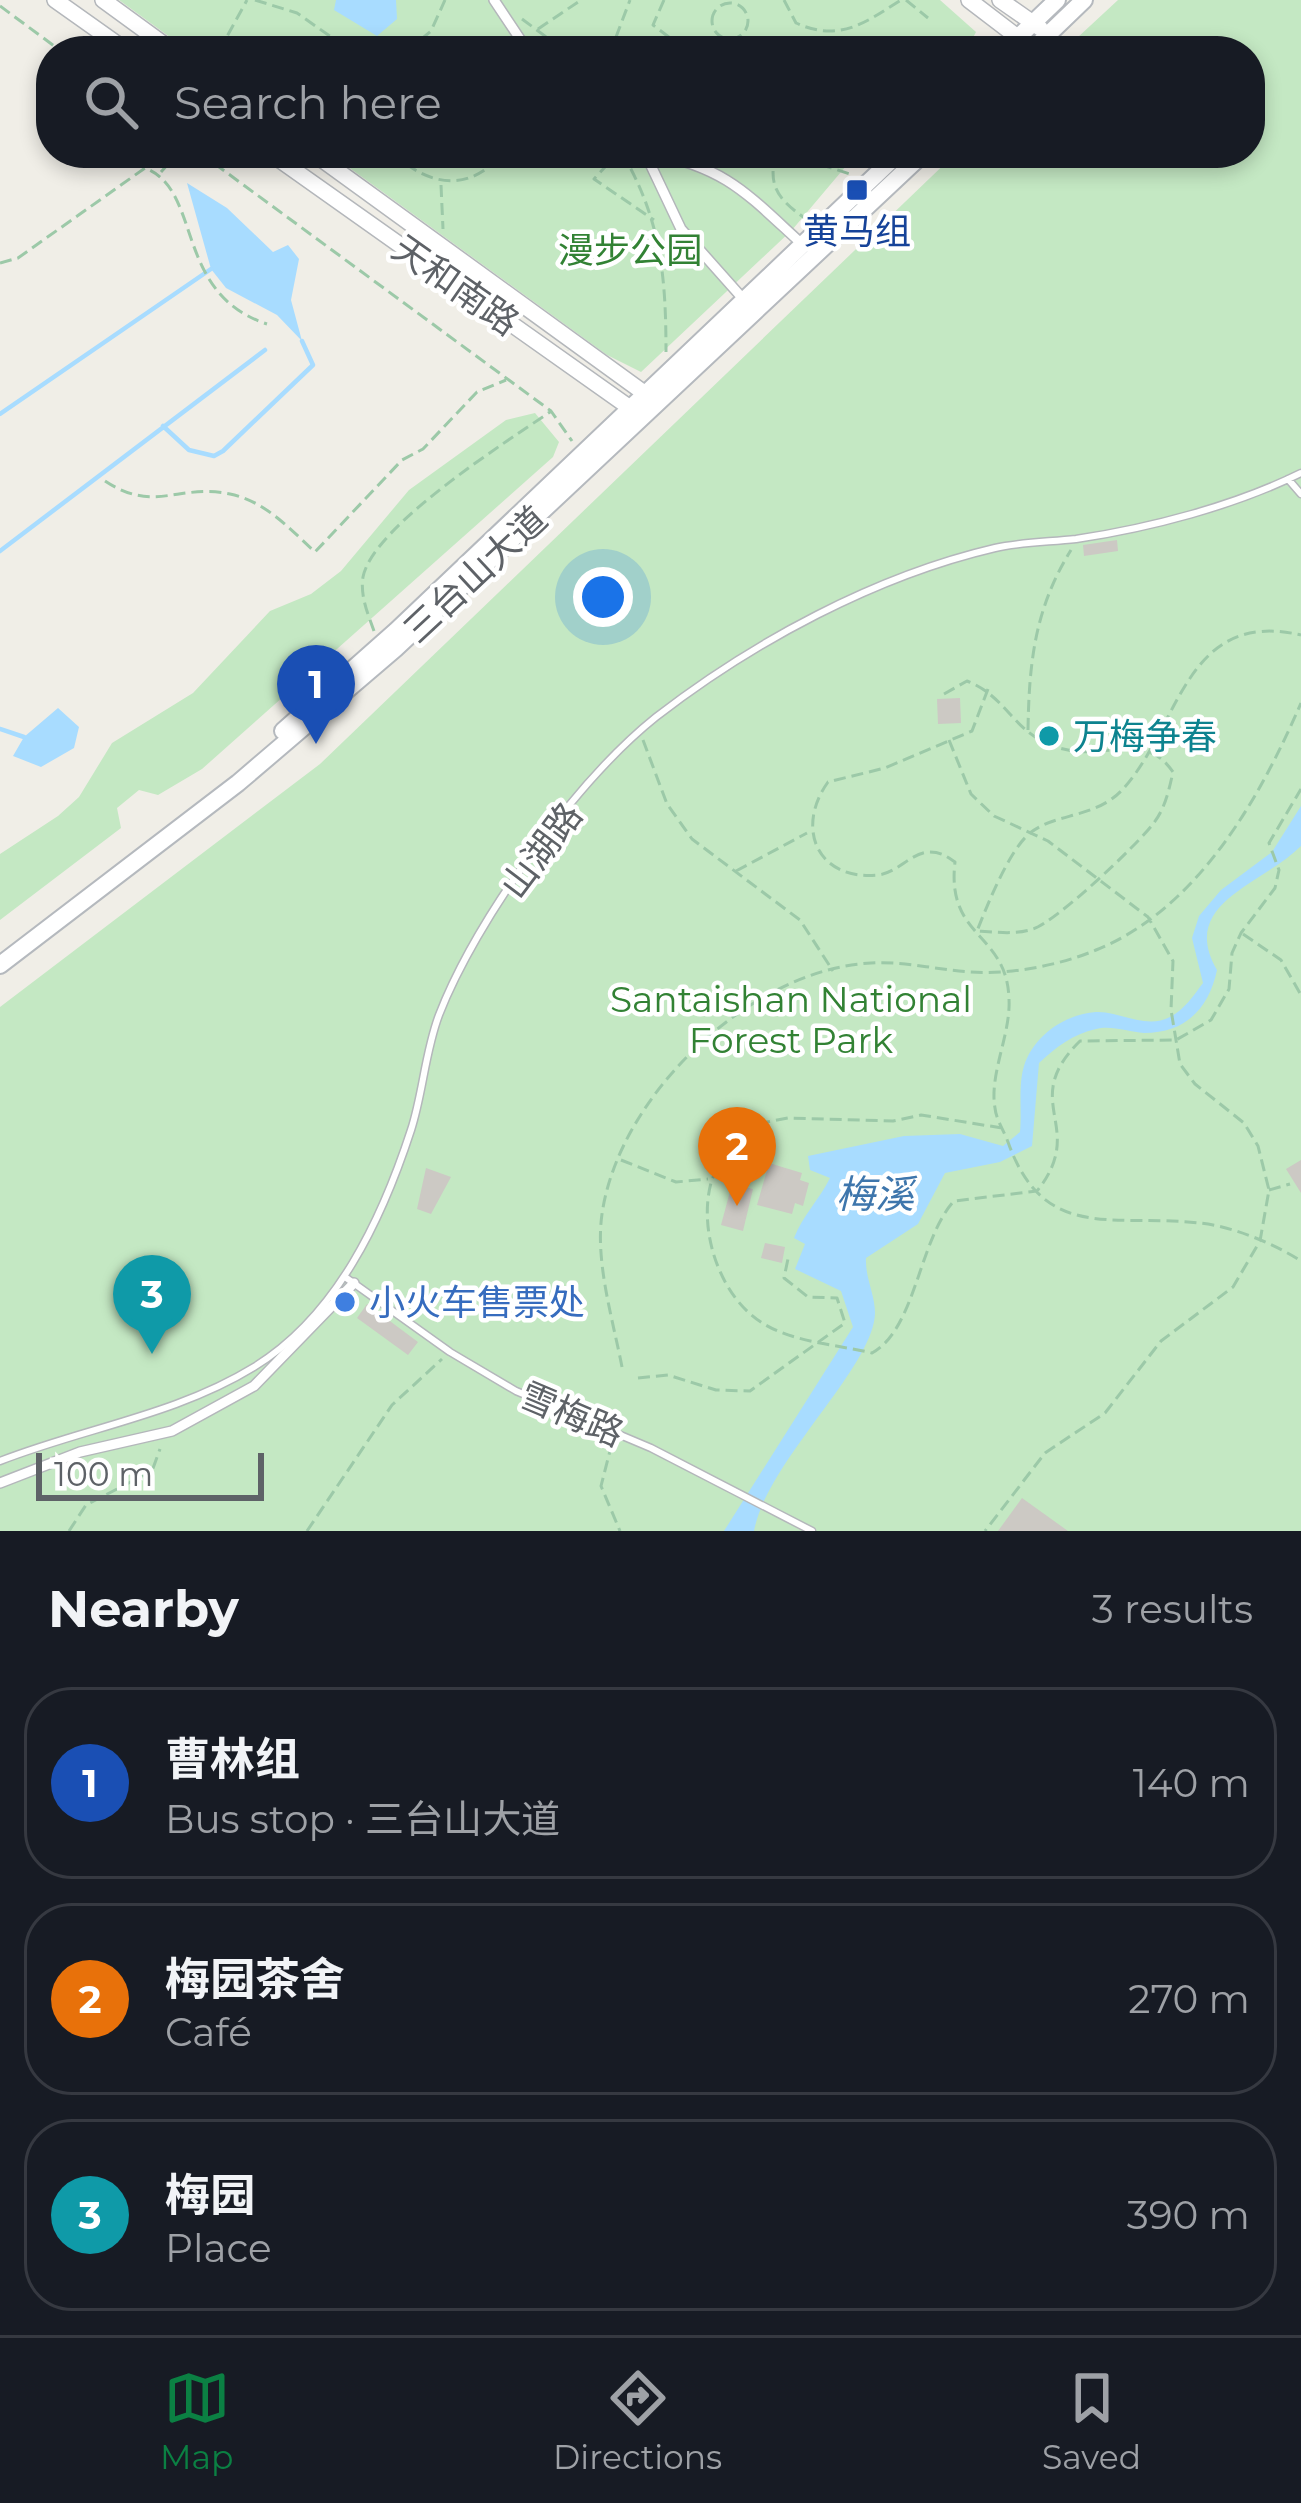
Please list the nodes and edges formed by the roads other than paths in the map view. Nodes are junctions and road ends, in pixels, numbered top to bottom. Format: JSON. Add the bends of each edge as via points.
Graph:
{"nodes":[{"id":1,"x":55,"y":0,"type":"edge"},
{"id":2,"x":103,"y":0,"type":"edge"},
{"id":3,"x":494,"y":0,"type":"edge"},
{"id":4,"x":970,"y":0,"type":"edge"},
{"id":5,"x":1000,"y":0,"type":"edge"},
{"id":6,"x":1057,"y":0,"type":"edge"},
{"id":7,"x":1084,"y":0,"type":"edge"},
{"id":8,"x":106,"y":36,"type":"edge"},
{"id":9,"x":152,"y":36,"type":"edge"},
{"id":10,"x":518,"y":36,"type":"edge"},
{"id":11,"x":1029,"y":36,"type":"edge"},
{"id":12,"x":1030,"y":36,"type":"edge"},
{"id":13,"x":1033,"y":36,"type":"edge"},
{"id":14,"x":1035,"y":36,"type":"edge"},
{"id":15,"x":291,"y":168,"type":"edge"},
{"id":16,"x":334,"y":168,"type":"edge"},
{"id":17,"x":655,"y":168,"type":"edge"},
{"id":18,"x":709,"y":168,"type":"edge"},
{"id":19,"x":884,"y":168,"type":"edge"},
{"id":20,"x":907,"y":168,"type":"edge"},
{"id":21,"x":804,"y":247,"type":"junction"},
{"id":22,"x":746,"y":303,"type":"junction"},
{"id":23,"x":652,"y":399,"type":"junction"},
{"id":24,"x":637,"y":414,"type":"junction"},
{"id":25,"x":1301,"y":472,"type":"edge"},
{"id":26,"x":1288,"y":479,"type":"junction"},
{"id":27,"x":1301,"y":494,"type":"edge"},
{"id":28,"x":0,"y":951,"type":"edge"},
{"id":29,"x":0,"y":965,"type":"edge"},
{"id":30,"x":349,"y":1280,"type":"junction"},
{"id":31,"x":0,"y":1461,"type":"edge"},
{"id":32,"x":0,"y":1483,"type":"edge"},
{"id":33,"x":812,"y":1531,"type":"edge"}],
"edges":[{"from":1,"to":8,"type":"street"},
{"from":2,"to":9,"type":"street"},
{"from":3,"to":10,"type":"street"},
{"from":4,"to":11,"type":"street"},
{"from":5,"to":12,"type":"street"},
{"from":6,"to":13,"type":"main road"},
{"from":7,"to":14,"type":"main road"},
{"from":15,"to":24,"type":"street","name":"天和南路"},
{"from":16,"to":23,"type":"street","name":"天和南路"},
{"from":17,"to":22,"type":"street","via":[[681,229]]},
{"from":18,"to":21,"type":"street"},
{"from":19,"to":21,"type":"main road","name":"三台山大道"},
{"from":20,"to":23,"type":"main road","name":"三台山大道"},
{"from":21,"to":22,"type":"main road","name":"三台山大道"},
{"from":22,"to":23,"type":"main road","name":"三台山大道"},
{"from":23,"to":24,"type":"main road","name":"三台山大道"},
{"from":24,"to":28,"type":"main road","name":"三台山大道","via":[[226,780]]},
{"from":24,"to":29,"type":"main road","name":"三台山大道","via":[[394,650],[238,783]]},
{"from":25,"to":26,"type":"lane","name":"山湖路"},
{"from":26,"to":27,"type":"lane"},
{"from":26,"to":30,"type":"lane","name":"山湖路","via":[[1262,492],[1078,538],[998,547],[909,574],[730,666],[641,733],[556,822],[438,1016],[412,1129]]},
{"from":30,"to":31,"type":"lane","name":"山湖路","via":[[256,1366],[169,1410]]},
{"from":30,"to":32,"type":"street","via":[[268,1376],[163,1435],[80,1452]]},
{"from":30,"to":33,"type":"lane","name":"雪梅路","via":[[450,1352]]}]}
